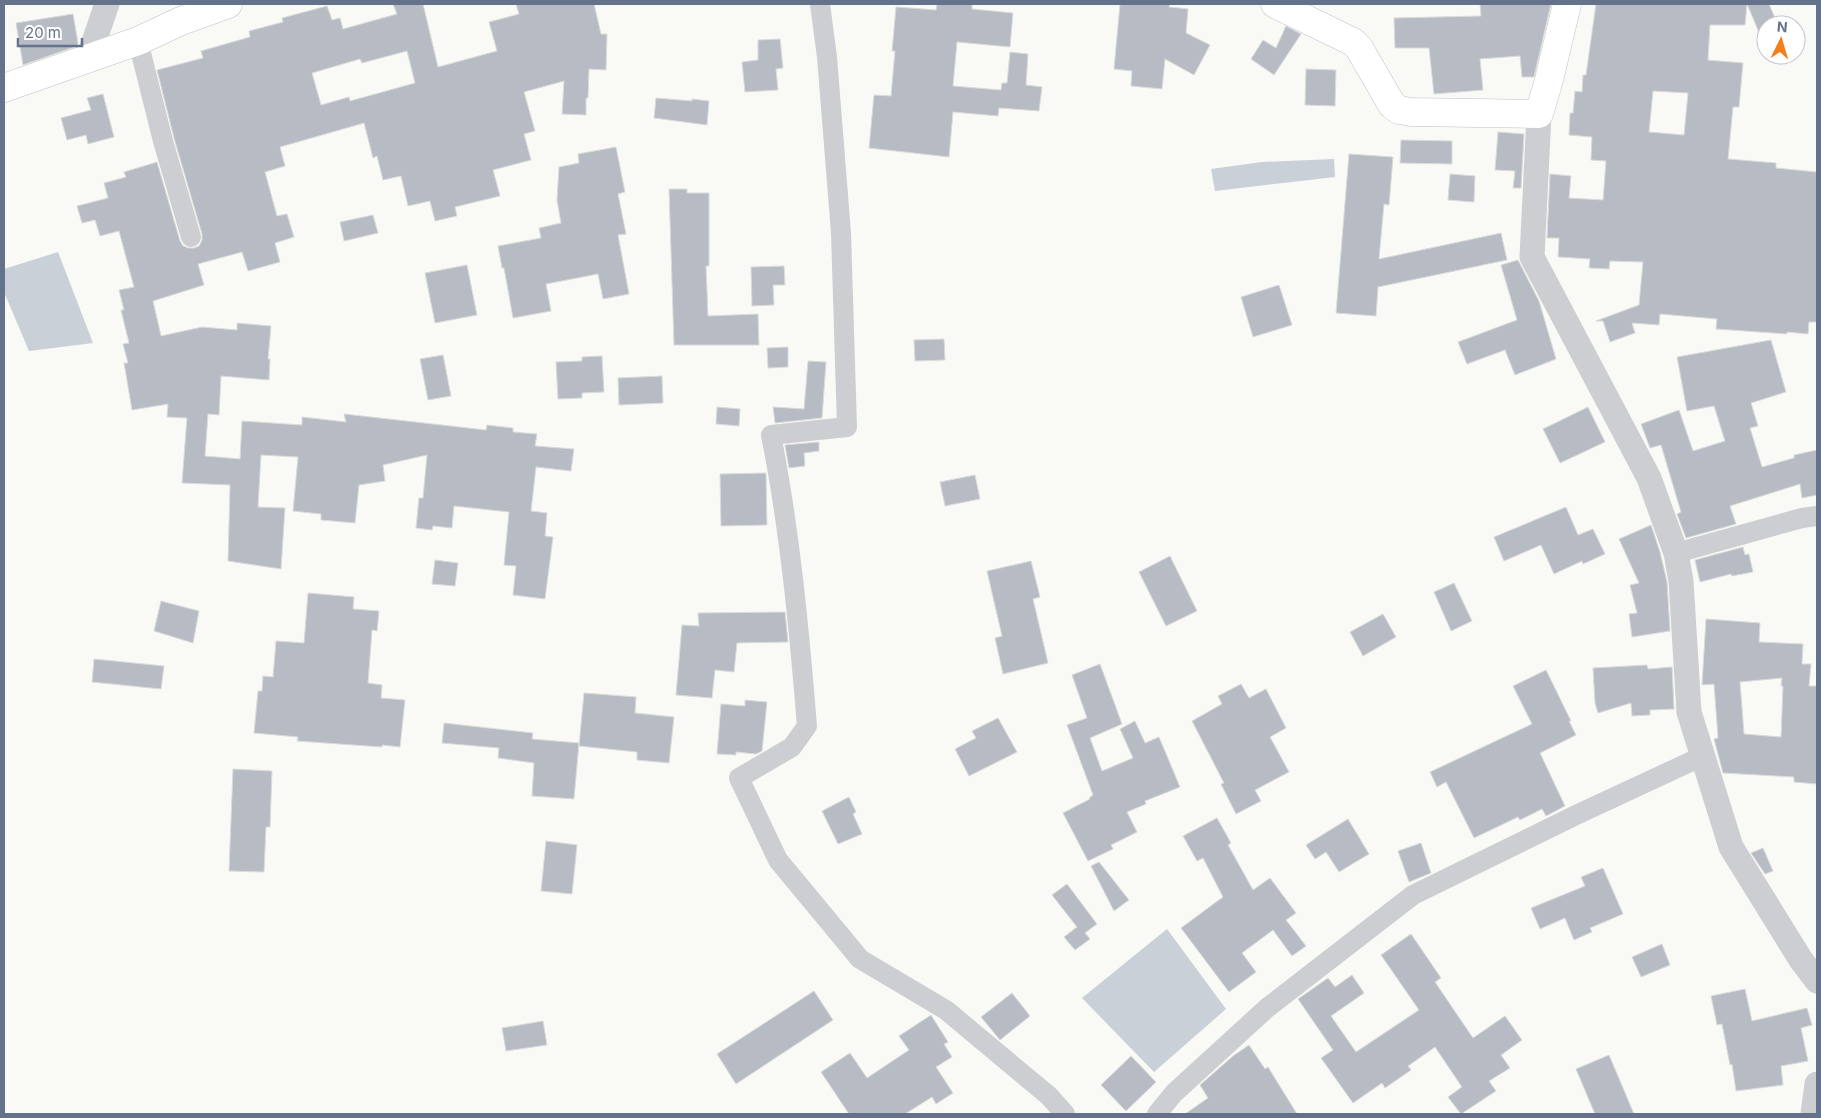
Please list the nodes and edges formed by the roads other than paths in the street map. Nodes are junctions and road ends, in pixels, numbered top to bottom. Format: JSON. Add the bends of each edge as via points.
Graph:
{"nodes":[{"id":1,"x":107,"y":4,"type":"edge"},
{"id":2,"x":228,"y":4,"type":"edge"},
{"id":3,"x":820,"y":4,"type":"edge"},
{"id":4,"x":1275,"y":4,"type":"edge"},
{"id":5,"x":1567,"y":4,"type":"edge"},
{"id":6,"x":138,"y":41,"type":"junction"},
{"id":7,"x":88,"y":59,"type":"junction"},
{"id":8,"x":4,"y":88,"type":"edge"},
{"id":9,"x":1539,"y":114,"type":"junction"},
{"id":10,"x":191,"y":237,"type":"dead end"},
{"id":11,"x":1817,"y":516,"type":"edge"},
{"id":12,"x":1676,"y":553,"type":"junction"},
{"id":13,"x":1703,"y":756,"type":"junction"},
{"id":14,"x":1817,"y":981,"type":"edge"},
{"id":15,"x":1817,"y":1084,"type":"edge"},
{"id":16,"x":1065,"y":1114,"type":"edge"},
{"id":17,"x":1157,"y":1114,"type":"edge"},
{"id":18,"x":1813,"y":1114,"type":"edge"}],
"edges":[{"from":1,"to":7,"type":"street"},
{"from":2,"to":6,"type":"main road"},
{"from":3,"to":16,"type":"street","via":[[841,234],[847,427],[771,435],[782,489],[799,626],[807,726],[792,747],[739,778],[778,860],[860,959],[946,1010],[1049,1096]]},
{"from":4,"to":9,"type":"main road","via":[[1353,42],[1392,105],[1399,110]]},
{"from":5,"to":9,"type":"main road"},
{"from":6,"to":7,"type":"main road"},
{"from":6,"to":10,"type":"street"},
{"from":7,"to":8,"type":"main road"},
{"from":9,"to":12,"type":"street","via":[[1532,257],[1649,478]]},
{"from":11,"to":12,"type":"street"},
{"from":12,"to":13,"type":"street","via":[[1689,712]]},
{"from":13,"to":14,"type":"street","via":[[1731,847]]},
{"from":13,"to":17,"type":"street","via":[[1413,895],[1267,1008],[1174,1093]]},
{"from":15,"to":18,"type":"street"}]}
